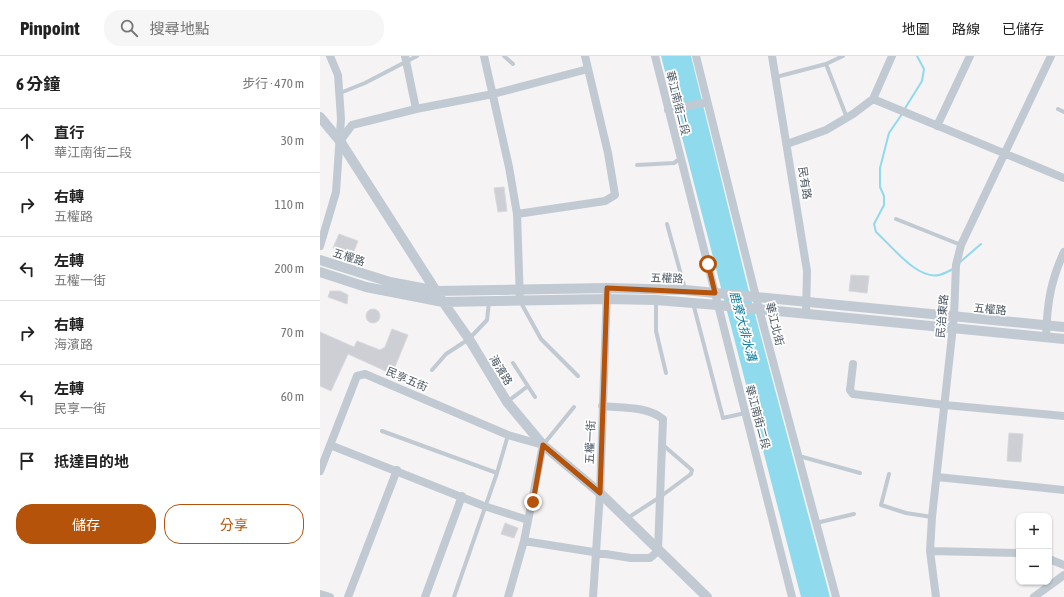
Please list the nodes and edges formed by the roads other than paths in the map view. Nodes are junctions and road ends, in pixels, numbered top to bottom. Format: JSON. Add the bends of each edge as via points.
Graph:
{"nodes":[{"id":1,"x":330,"y":56,"type":"edge"},
{"id":2,"x":417,"y":56,"type":"edge"},
{"id":3,"x":484,"y":56,"type":"edge"},
{"id":4,"x":504,"y":56,"type":"edge"},
{"id":5,"x":584,"y":56,"type":"edge"},
{"id":6,"x":655,"y":56,"type":"edge"},
{"id":7,"x":696,"y":56,"type":"edge"},
{"id":8,"x":772,"y":56,"type":"edge"},
{"id":9,"x":843,"y":56,"type":"edge"},
{"id":10,"x":892,"y":56,"type":"edge"},
{"id":11,"x":970,"y":56,"type":"edge"},
{"id":12,"x":1051,"y":56,"type":"edge"},
{"id":13,"x":406,"y":58,"type":"edge"},
{"id":14,"x":513,"y":64,"type":"dead end"},
{"id":15,"x":826,"y":64,"type":"junction"},
{"id":16,"x":588,"y":69,"type":"junction"},
{"id":17,"x":775,"y":77,"type":"junction"},
{"id":18,"x":340,"y":93,"type":"junction"},
{"id":19,"x":493,"y":94,"type":"junction"},
{"id":20,"x":873,"y":98,"type":"junction"},
{"id":21,"x":706,"y":102,"type":"junction"},
{"id":22,"x":416,"y":109,"type":"junction"},
{"id":23,"x":670,"y":109,"type":"junction"},
{"id":24,"x":1058,"y":110,"type":"dead end"},
{"id":25,"x":1064,"y":112,"type":"edge"},
{"id":26,"x":320,"y":117,"type":"edge"},
{"id":27,"x":847,"y":118,"type":"junction"},
{"id":28,"x":937,"y":126,"type":"junction"},
{"id":29,"x":340,"y":141,"type":"junction"},
{"id":30,"x":788,"y":144,"type":"junction"},
{"id":31,"x":1006,"y":155,"type":"junction"},
{"id":32,"x":681,"y":158,"type":"junction"},
{"id":33,"x":637,"y":165,"type":"dead end"},
{"id":34,"x":1064,"y":178,"type":"edge"},
{"id":35,"x":517,"y":214,"type":"junction"},
{"id":36,"x":896,"y":219,"type":"dead end"},
{"id":37,"x":667,"y":224,"type":"dead end"},
{"id":38,"x":320,"y":246,"type":"edge"},
{"id":39,"x":962,"y":246,"type":"junction"},
{"id":40,"x":1064,"y":252,"type":"edge"},
{"id":41,"x":320,"y":260,"type":"edge"},
{"id":42,"x":320,"y":272,"type":"edge"},
{"id":43,"x":607,"y":288,"type":"junction"},
{"id":44,"x":520,"y":289,"type":"junction"},
{"id":45,"x":685,"y":290,"type":"junction"},
{"id":46,"x":438,"y":291,"type":"junction"},
{"id":47,"x":718,"y":293,"type":"junction"},
{"id":48,"x":754,"y":297,"type":"junction"},
{"id":49,"x":607,"y":299,"type":"junction"},
{"id":50,"x":656,"y":300,"type":"junction"},
{"id":51,"x":520,"y":301,"type":"junction"},
{"id":52,"x":443,"y":302,"type":"junction"},
{"id":53,"x":489,"y":302,"type":"junction"},
{"id":54,"x":806,"y":302,"type":"junction"},
{"id":55,"x":693,"y":303,"type":"junction"},
{"id":56,"x":721,"y":305,"type":"junction"},
{"id":57,"x":757,"y":309,"type":"junction"},
{"id":58,"x":806,"y":314,"type":"junction"},
{"id":59,"x":954,"y":318,"type":"junction"},
{"id":60,"x":1047,"y":326,"type":"junction"},
{"id":61,"x":1064,"y":327,"type":"edge"},
{"id":62,"x":952,"y":328,"type":"junction"},
{"id":63,"x":1046,"y":338,"type":"junction"},
{"id":64,"x":469,"y":339,"type":"junction"},
{"id":65,"x":1064,"y":339,"type":"edge"},
{"id":66,"x":513,"y":363,"type":"dead end"},
{"id":67,"x":853,"y":364,"type":"dead end"},
{"id":68,"x":432,"y":370,"type":"dead end"},
{"id":69,"x":666,"y":373,"type":"dead end"},
{"id":70,"x":578,"y":376,"type":"dead end"},
{"id":71,"x":528,"y":386,"type":"junction"},
{"id":72,"x":535,"y":397,"type":"dead end"},
{"id":73,"x":507,"y":402,"type":"junction"},
{"id":74,"x":945,"y":405,"type":"junction"},
{"id":75,"x":602,"y":406,"type":"junction"},
{"id":76,"x":574,"y":407,"type":"dead end"},
{"id":77,"x":745,"y":413,"type":"junction"},
{"id":78,"x":1064,"y":416,"type":"edge"},
{"id":79,"x":382,"y":431,"type":"dead end"},
{"id":80,"x":508,"y":435,"type":"junction"},
{"id":81,"x":330,"y":445,"type":"junction"},
{"id":82,"x":543,"y":445,"type":"junction"},
{"id":83,"x":663,"y":445,"type":"junction"},
{"id":84,"x":798,"y":455,"type":"junction"},
{"id":85,"x":320,"y":470,"type":"edge"},
{"id":86,"x":397,"y":470,"type":"junction"},
{"id":87,"x":497,"y":473,"type":"junction"},
{"id":88,"x":860,"y":473,"type":"dead end"},
{"id":89,"x":889,"y":474,"type":"dead end"},
{"id":90,"x":937,"y":477,"type":"junction"},
{"id":91,"x":1064,"y":490,"type":"edge"},
{"id":92,"x":600,"y":493,"type":"junction"},
{"id":93,"x":462,"y":496,"type":"junction"},
{"id":94,"x":660,"y":497,"type":"junction"},
{"id":95,"x":484,"y":506,"type":"junction"},
{"id":96,"x":854,"y":514,"type":"dead end"},
{"id":97,"x":932,"y":517,"type":"junction"},
{"id":98,"x":626,"y":519,"type":"junction"},
{"id":99,"x":528,"y":520,"type":"junction"},
{"id":100,"x":816,"y":523,"type":"junction"},
{"id":101,"x":524,"y":540,"type":"junction"},
{"id":102,"x":658,"y":551,"type":"junction"},
{"id":103,"x":930,"y":551,"type":"junction"},
{"id":104,"x":595,"y":553,"type":"junction"},
{"id":105,"x":1016,"y":553,"type":"edge"},
{"id":106,"x":1052,"y":560,"type":"edge"},
{"id":107,"x":1064,"y":565,"type":"edge"},
{"id":108,"x":1064,"y":575,"type":"edge"},
{"id":109,"x":320,"y":594,"type":"edge"},
{"id":110,"x":330,"y":597,"type":"edge"},
{"id":111,"x":348,"y":597,"type":"edge"},
{"id":112,"x":425,"y":597,"type":"edge"},
{"id":113,"x":454,"y":597,"type":"edge"},
{"id":114,"x":508,"y":597,"type":"edge"},
{"id":115,"x":593,"y":597,"type":"edge"},
{"id":116,"x":707,"y":597,"type":"edge"},
{"id":117,"x":792,"y":597,"type":"edge"},
{"id":118,"x":836,"y":597,"type":"edge"},
{"id":119,"x":936,"y":597,"type":"edge"},
{"id":120,"x":1034,"y":597,"type":"edge"}],
"edges":[{"from":1,"to":18,"type":"street","via":[[338,75]]},
{"from":2,"to":13,"type":"lane"},
{"from":3,"to":19,"type":"street"},
{"from":4,"to":14,"type":"lane"},
{"from":5,"to":16,"type":"street"},
{"from":6,"to":23,"type":"street","name":"華江南街二段"},
{"from":7,"to":21,"type":"street","name":"華江北街"},
{"from":8,"to":17,"type":"street","name":"民有路"},
{"from":9,"to":15,"type":"lane"},
{"from":10,"to":20,"type":"street"},
{"from":11,"to":28,"type":"street"},
{"from":12,"to":31,"type":"street","name":"民治東路"},
{"from":13,"to":18,"type":"lane","via":[[365,83]]},
{"from":13,"to":22,"type":"street"},
{"from":15,"to":17,"type":"lane"},
{"from":15,"to":27,"type":"lane"},
{"from":16,"to":19,"type":"street"},
{"from":16,"to":35,"type":"street","via":[[615,195],[604,201]]},
{"from":17,"to":30,"type":"street","name":"民有路"},
{"from":18,"to":29,"type":"street"},
{"from":19,"to":22,"type":"street"},
{"from":19,"to":35,"type":"street"},
{"from":20,"to":27,"type":"street"},
{"from":20,"to":28,"type":"street"},
{"from":21,"to":23,"type":"street"},
{"from":21,"to":48,"type":"street","name":"華江北街"},
{"from":22,"to":29,"type":"street","via":[[352,125]]},
{"from":23,"to":32,"type":"street","name":"華江南街二段"},
{"from":24,"to":25,"type":"lane"},
{"from":26,"to":29,"type":"street","name":"海濱路"},
{"from":27,"to":30,"type":"street","via":[[826,130]]},
{"from":28,"to":31,"type":"street"},
{"from":29,"to":38,"type":"street","via":[[336,192]]},
{"from":29,"to":46,"type":"street","name":"海濱路"},
{"from":30,"to":54,"type":"street","name":"民有路","via":[[807,271]]},
{"from":31,"to":34,"type":"street"},
{"from":31,"to":39,"type":"street","name":"民治東路"},
{"from":32,"to":33,"type":"lane","via":[[674,163]]},
{"from":32,"to":47,"type":"street","name":"華江南街二段"},
{"from":35,"to":44,"type":"street"},
{"from":36,"to":39,"type":"lane"},
{"from":37,"to":45,"type":"lane"},
{"from":39,"to":59,"type":"street","name":"民治東路","via":[[956,265]]},
{"from":40,"to":60,"type":"street","via":[[1054,274]]},
{"from":41,"to":46,"type":"street","name":"五權路","via":[[390,282]]},
{"from":42,"to":52,"type":"street","name":"五權路","via":[[366,287]]},
{"from":43,"to":44,"type":"street","name":"五權路"},
{"from":43,"to":45,"type":"street","name":"五權路"},
{"from":43,"to":49,"type":"street","name":"五權一街"},
{"from":44,"to":46,"type":"street","name":"五權路"},
{"from":44,"to":51,"type":"street"},
{"from":45,"to":47,"type":"street","name":"五權路"},
{"from":46,"to":52,"type":"street","name":"海濱路"},
{"from":47,"to":48,"type":"street","name":"五權路"},
{"from":47,"to":56,"type":"street","name":"華江南街二段"},
{"from":48,"to":54,"type":"street","name":"五權路"},
{"from":48,"to":57,"type":"street","name":"華江北街"},
{"from":49,"to":50,"type":"street","name":"五權路"},
{"from":49,"to":51,"type":"street","name":"五權路"},
{"from":49,"to":75,"type":"street","name":"五權一街"},
{"from":50,"to":55,"type":"street","name":"五權路"},
{"from":50,"to":69,"type":"lane","via":[[656,331]]},
{"from":51,"to":53,"type":"street","name":"五權路"},
{"from":51,"to":70,"type":"lane","via":[[541,339]]},
{"from":52,"to":53,"type":"street","name":"五權路"},
{"from":52,"to":64,"type":"street","name":"海濱路"},
{"from":53,"to":64,"type":"lane","via":[[487,320]]},
{"from":54,"to":58,"type":"street","name":"民有路"},
{"from":54,"to":59,"type":"street","name":"五權路"},
{"from":55,"to":56,"type":"street","name":"五權路"},
{"from":55,"to":77,"type":"lane","via":[[723,418]]},
{"from":56,"to":57,"type":"street","name":"五權路"},
{"from":56,"to":77,"type":"street","name":"華江南街二段"},
{"from":57,"to":58,"type":"street","name":"五權路"},
{"from":57,"to":84,"type":"street","name":"華江北街"},
{"from":58,"to":62,"type":"street","name":"五權路"},
{"from":59,"to":60,"type":"street","name":"五權路"},
{"from":59,"to":62,"type":"street","name":"民治東路"},
{"from":60,"to":61,"type":"street","name":"五權路"},
{"from":60,"to":63,"type":"street"},
{"from":62,"to":63,"type":"street","name":"五權路"},
{"from":62,"to":74,"type":"street","name":"民治東路"},
{"from":63,"to":65,"type":"street","name":"五權路"},
{"from":64,"to":68,"type":"lane","via":[[446,354]]},
{"from":64,"to":73,"type":"street","name":"海濱路"},
{"from":66,"to":71,"type":"lane"},
{"from":67,"to":74,"type":"street","via":[[850,390],[853,394]]},
{"from":71,"to":72,"type":"lane"},
{"from":71,"to":73,"type":"lane"},
{"from":73,"to":82,"type":"street","name":"海濱路"},
{"from":74,"to":78,"type":"street"},
{"from":74,"to":90,"type":"street","name":"民治東路"},
{"from":75,"to":83,"type":"street","via":[[647,410],[656,414],[663,419]]},
{"from":75,"to":92,"type":"street","name":"五權一街"},
{"from":76,"to":82,"type":"lane"},
{"from":77,"to":117,"type":"street","name":"華江南街二段"},
{"from":79,"to":87,"type":"lane"},
{"from":80,"to":81,"type":"street","name":"民享五街","via":[[365,374],[358,376]]},
{"from":80,"to":82,"type":"street","name":"民享五街"},
{"from":80,"to":87,"type":"lane"},
{"from":81,"to":85,"type":"street","name":"民享五街"},
{"from":81,"to":86,"type":"street"},
{"from":82,"to":92,"type":"street","name":"海濱路"},
{"from":82,"to":99,"type":"street"},
{"from":83,"to":94,"type":"street"},
{"from":83,"to":94,"type":"lane","via":[[692,470],[691,474]]},
{"from":84,"to":88,"type":"lane"},
{"from":84,"to":100,"type":"street","name":"華江北街"},
{"from":86,"to":93,"type":"street"},
{"from":86,"to":111,"type":"street"},
{"from":87,"to":95,"type":"lane"},
{"from":89,"to":97,"type":"lane","via":[[881,505],[906,513]]},
{"from":90,"to":91,"type":"street"},
{"from":90,"to":97,"type":"street","name":"民治東路"},
{"from":92,"to":98,"type":"street","name":"海濱路"},
{"from":92,"to":104,"type":"street","name":"五權一街"},
{"from":93,"to":95,"type":"street"},
{"from":93,"to":112,"type":"street"},
{"from":94,"to":98,"type":"lane"},
{"from":94,"to":102,"type":"street"},
{"from":95,"to":99,"type":"street"},
{"from":95,"to":113,"type":"lane"},
{"from":96,"to":100,"type":"lane"},
{"from":97,"to":103,"type":"street","name":"民治東路"},
{"from":98,"to":102,"type":"street","name":"海濱路"},
{"from":99,"to":101,"type":"street"},
{"from":100,"to":118,"type":"street","name":"華江北街"},
{"from":101,"to":104,"type":"street"},
{"from":101,"to":114,"type":"street"},
{"from":102,"to":104,"type":"street","via":[[650,558],[644,559]]},
{"from":102,"to":116,"type":"street","name":"海濱路"},
{"from":103,"to":105,"type":"street"},
{"from":103,"to":119,"type":"street","name":"民治東路"},
{"from":104,"to":115,"type":"street","name":"五權一街"},
{"from":106,"to":107,"type":"street"},
{"from":108,"to":120,"type":"street"},
{"from":109,"to":110,"type":"street"}]}
